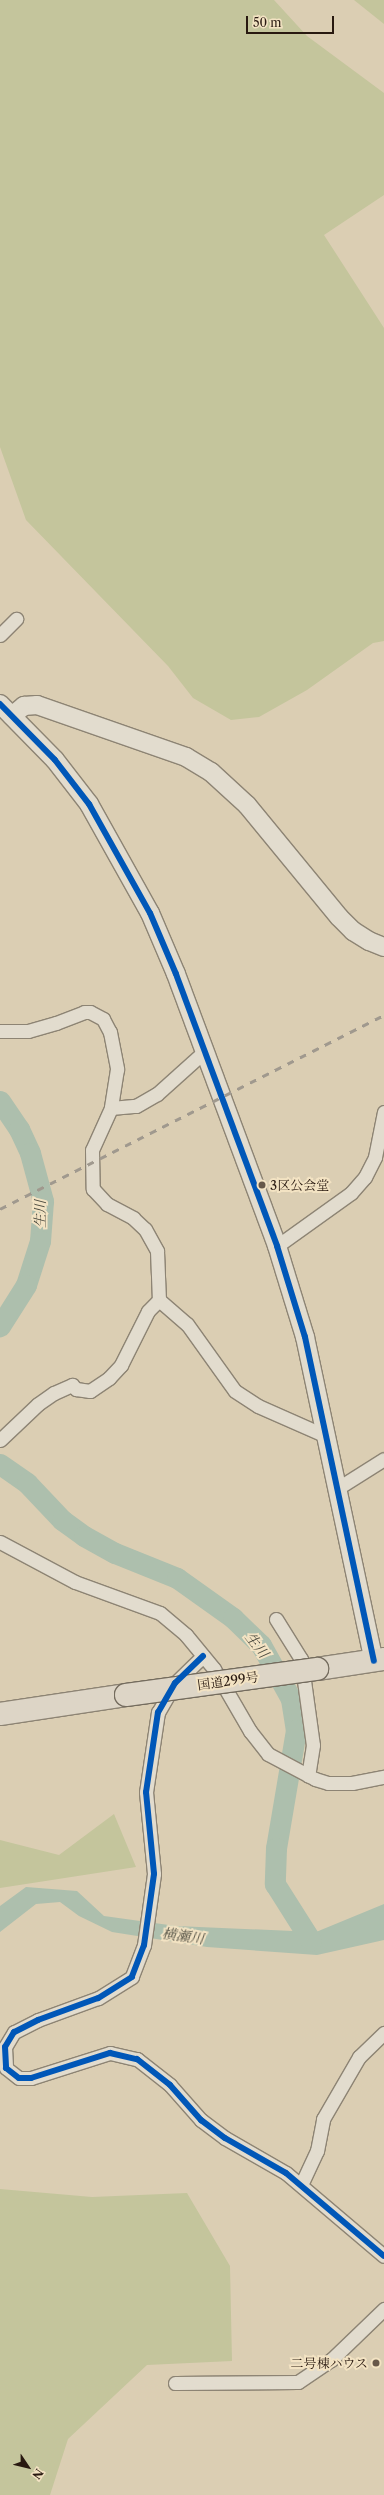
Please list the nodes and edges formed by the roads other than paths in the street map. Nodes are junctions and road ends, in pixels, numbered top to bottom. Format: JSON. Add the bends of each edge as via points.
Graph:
{"nodes":[{"id":1,"x":16,"y":619,"type":"dead end"},
{"id":2,"x":0,"y":635,"type":"edge"},
{"id":3,"x":6,"y":710,"type":"edge"},
{"id":4,"x":384,"y":947,"type":"edge"},
{"id":5,"x":0,"y":1031,"type":"edge"},
{"id":6,"x":205,"y":1051,"type":"junction"},
{"id":7,"x":112,"y":1108,"type":"junction"},
{"id":8,"x":384,"y":1112,"type":"edge"},
{"id":9,"x":277,"y":1246,"type":"junction"},
{"id":10,"x":159,"y":1300,"type":"junction"},
{"id":11,"x":326,"y":1436,"type":"junction"},
{"id":12,"x":0,"y":1440,"type":"edge"},
{"id":13,"x":384,"y":1459,"type":"edge"},
{"id":14,"x":338,"y":1488,"type":"junction"},
{"id":15,"x":0,"y":1542,"type":"edge"},
{"id":16,"x":276,"y":1620,"type":"dead end"},
{"id":17,"x":203,"y":1656,"type":"junction"},
{"id":18,"x":379,"y":1660,"type":"edge"},
{"id":19,"x":0,"y":1714,"type":"edge"},
{"id":20,"x":303,"y":1773,"type":"junction"},
{"id":21,"x":384,"y":1777,"type":"edge"},
{"id":22,"x":384,"y":2033,"type":"edge"},
{"id":23,"x":301,"y":2185,"type":"junction"},
{"id":24,"x":384,"y":2256,"type":"edge"},
{"id":25,"x":384,"y":2309,"type":"edge"},
{"id":26,"x":175,"y":2383,"type":"dead end"}],
"edges":[{"from":1,"to":2,"type":"street"},
{"from":3,"to":4,"type":"street","via":[[37,705],[186,757],[211,772],[247,805],[340,917],[353,930]]},
{"from":3,"to":6,"type":"street","via":[[55,760],[89,804],[150,913]]},
{"from":5,"to":7,"type":"street","via":[[28,1031],[84,1012],[98,1015],[110,1032],[117,1069]]},
{"from":6,"to":7,"type":"street","via":[[157,1094],[136,1106]]},
{"from":6,"to":9,"type":"street"},
{"from":7,"to":10,"type":"street","via":[[92,1150],[93,1189],[107,1204],[133,1218],[150,1237],[159,1263]]},
{"from":8,"to":9,"type":"street","via":[[375,1157],[365,1177],[350,1193]]},
{"from":9,"to":11,"type":"street","via":[[305,1337]]},
{"from":10,"to":11,"type":"street","via":[[187,1324],[235,1391],[258,1406]]},
{"from":10,"to":12,"type":"street","via":[[148,1311],[121,1365],[109,1378],[90,1391],[76,1389],[72,1385],[54,1393],[38,1404]]},
{"from":11,"to":14,"type":"street"},
{"from":13,"to":14,"type":"street"},
{"from":14,"to":18,"type":"street"},
{"from":15,"to":17,"type":"street","via":[[75,1582],[160,1613],[186,1634]]},
{"from":16,"to":20,"type":"street","via":[[301,1659],[313,1746]]},
{"from":17,"to":20,"type":"street","via":[[214,1669],[250,1731],[268,1754]]},
{"from":17,"to":23,"type":"street","via":[[175,1683],[158,1712],[146,1792],[154,1874],[144,1945],[132,1977],[98,1998],[38,2020],[14,2032],[5,2047],[6,2068],[18,2078],[31,2078],[110,2053],[137,2059],[170,2084],[201,2120],[225,2138],[286,2173]]},
{"from":18,"to":19,"type":"highway","name":"国道299号","bridge":true},
{"from":20,"to":21,"type":"street","via":[[328,1783],[352,1783]]},
{"from":22,"to":23,"type":"street","via":[[359,2057],[323,2119],[317,2150]]},
{"from":23,"to":24,"type":"street"},
{"from":25,"to":26,"type":"street","via":[[331,2360],[298,2382]]}]}
